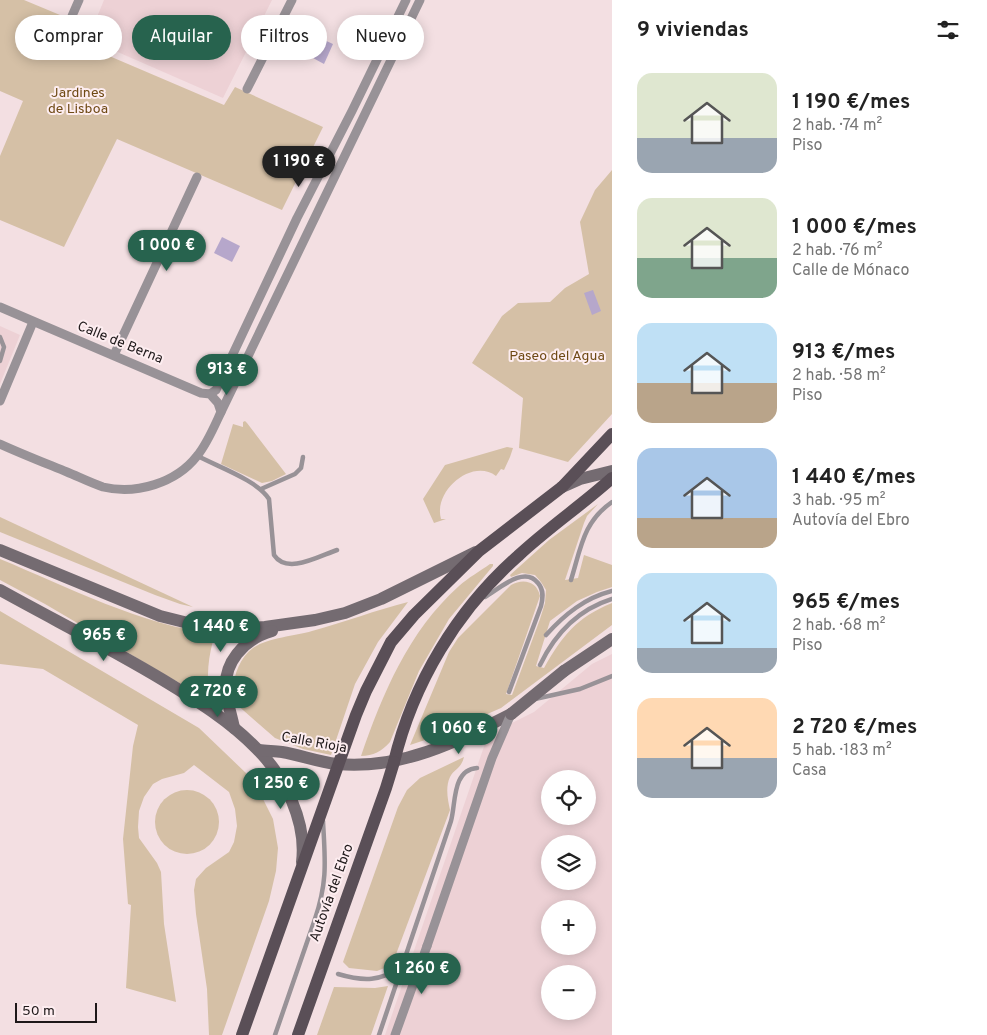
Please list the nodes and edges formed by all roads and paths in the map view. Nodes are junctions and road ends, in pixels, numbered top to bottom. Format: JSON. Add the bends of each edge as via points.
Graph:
{"nodes":[{"id":1,"x":79,"y":0,"type":"edge"},
{"id":2,"x":292,"y":0,"type":"edge"},
{"id":3,"x":406,"y":0,"type":"edge"},
{"id":4,"x":420,"y":0,"type":"edge"},
{"id":5,"x":72,"y":15,"type":"edge"},
{"id":6,"x":247,"y":89,"type":"dead end"},
{"id":7,"x":197,"y":177,"type":"dead end"},
{"id":8,"x":0,"y":308,"type":"edge"},
{"id":9,"x":34,"y":322,"type":"junction"},
{"id":10,"x":0,"y":337,"type":"edge"},
{"id":11,"x":114,"y":356,"type":"junction"},
{"id":12,"x":0,"y":361,"type":"edge"},
{"id":13,"x":210,"y":394,"type":"junction"},
{"id":14,"x":0,"y":401,"type":"edge"},
{"id":15,"x":221,"y":412,"type":"junction"},
{"id":16,"x":612,"y":434,"type":"edge"},
{"id":17,"x":0,"y":444,"type":"edge"},
{"id":18,"x":198,"y":456,"type":"junction"},
{"id":19,"x":303,"y":457,"type":"dead end"},
{"id":20,"x":612,"y":471,"type":"edge"},
{"id":21,"x":612,"y":478,"type":"edge"},
{"id":22,"x":562,"y":487,"type":"junction"},
{"id":23,"x":261,"y":489,"type":"junction"},
{"id":24,"x":612,"y":502,"type":"edge"},
{"id":25,"x":0,"y":550,"type":"edge"},
{"id":26,"x":337,"y":550,"type":"dead end"},
{"id":27,"x":479,"y":551,"type":"junction"},
{"id":28,"x":571,"y":580,"type":"dead end"},
{"id":29,"x":0,"y":590,"type":"edge"},
{"id":30,"x":612,"y":591,"type":"edge"},
{"id":31,"x":612,"y":599,"type":"edge"},
{"id":32,"x":470,"y":606,"type":"junction"},
{"id":33,"x":265,"y":630,"type":"junction"},
{"id":34,"x":546,"y":635,"type":"dead end"},
{"id":35,"x":612,"y":640,"type":"edge"},
{"id":36,"x":540,"y":665,"type":"dead end"},
{"id":37,"x":612,"y":676,"type":"edge"},
{"id":38,"x":509,"y":692,"type":"dead end"},
{"id":39,"x":529,"y":700,"type":"junction"},
{"id":40,"x":511,"y":714,"type":"junction"},
{"id":41,"x":234,"y":728,"type":"junction"},
{"id":42,"x":259,"y":750,"type":"junction"},
{"id":43,"x":394,"y":762,"type":"junction"},
{"id":44,"x":339,"y":764,"type":"junction"},
{"id":45,"x":477,"y":768,"type":"dead end"},
{"id":46,"x":322,"y":810,"type":"junction"},
{"id":47,"x":301,"y":872,"type":"junction"},
{"id":48,"x":403,"y":967,"type":"junction"},
{"id":49,"x":338,"y":974,"type":"dead end"},
{"id":50,"x":242,"y":1035,"type":"edge"},
{"id":51,"x":275,"y":1035,"type":"edge"},
{"id":52,"x":298,"y":1035,"type":"edge"},
{"id":53,"x":379,"y":1035,"type":"edge"},
{"id":54,"x":395,"y":1035,"type":"edge"}],
"edges":[{"from":1,"to":5,"type":"street"},
{"from":2,"to":6,"type":"street"},
{"from":3,"to":13,"type":"street","via":[[297,218],[216,390]]},
{"from":4,"to":15,"type":"street"},
{"from":7,"to":11,"type":"street"},
{"from":8,"to":9,"type":"street","name":"Calle de Berna"},
{"from":9,"to":11,"type":"street","name":"Calle de Berna"},
{"from":9,"to":14,"type":"street"},
{"from":10,"to":12,"type":"lane","via":[[4,347]]},
{"from":11,"to":13,"type":"street","name":"Calle de Berna"},
{"from":13,"to":15,"type":"street"},
{"from":15,"to":18,"type":"street"},
{"from":16,"to":22,"type":"main road"},
{"from":17,"to":18,"type":"street","via":[[103,486],[126,489],[158,484],[176,475]]},
{"from":18,"to":23,"type":"lane"},
{"from":19,"to":23,"type":"lane","via":[[295,474]]},
{"from":20,"to":22,"type":"main road"},
{"from":21,"to":32,"type":"main road","name":"Autovía del Ebro","via":[[517,556]]},
{"from":22,"to":27,"type":"main road"},
{"from":23,"to":26,"type":"lane","via":[[269,499],[277,560],[290,564]]},
{"from":24,"to":28,"type":"lane","via":[[589,525]]},
{"from":25,"to":33,"type":"main road","via":[[178,621],[210,628]]},
{"from":27,"to":33,"type":"main road","via":[[381,599],[345,612]]},
{"from":27,"to":44,"type":"main road","via":[[409,620],[392,642],[366,691]]},
{"from":29,"to":41,"type":"main road","via":[[191,697]]},
{"from":30,"to":34,"type":"lane","via":[[576,607]]},
{"from":31,"to":36,"type":"lane","via":[[587,610],[565,627]]},
{"from":32,"to":38,"type":"lane","via":[[517,577],[534,579],[541,588],[541,606]]},
{"from":32,"to":43,"type":"main road","name":"Autovía del Ebro","via":[[439,651],[417,695]]},
{"from":33,"to":41,"type":"main road","via":[[244,645],[234,658],[226,679]]},
{"from":35,"to":39,"type":"main road","name":"Calle Rioja","bridge":true},
{"from":37,"to":39,"type":"lane","name":"Calle Rioja","via":[[580,690]]},
{"from":39,"to":40,"type":"main road","name":"Calle Rioja","bridge":true},
{"from":40,"to":43,"type":"main road","name":"Calle Rioja","via":[[442,747]]},
{"from":40,"to":54,"type":"street","bridge":true,"via":[[492,758]]},
{"from":41,"to":42,"type":"main road"},
{"from":42,"to":44,"type":"main road","name":"Calle Rioja"},
{"from":42,"to":47,"type":"main road","via":[[294,804],[301,829]]},
{"from":43,"to":44,"type":"main road","name":"Calle Rioja"},
{"from":43,"to":52,"type":"main road","name":"Autovía del Ebro","bridge":true},
{"from":44,"to":46,"type":"main road"},
{"from":45,"to":48,"type":"lane","via":[[463,773],[457,784],[451,821]]},
{"from":46,"to":47,"type":"main road"},
{"from":46,"to":51,"type":"lane","bridge":true,"via":[[326,867],[324,888]]},
{"from":47,"to":50,"type":"main road"},
{"from":48,"to":49,"type":"lane","via":[[376,979],[353,979]]},
{"from":48,"to":53,"type":"lane"}]}
